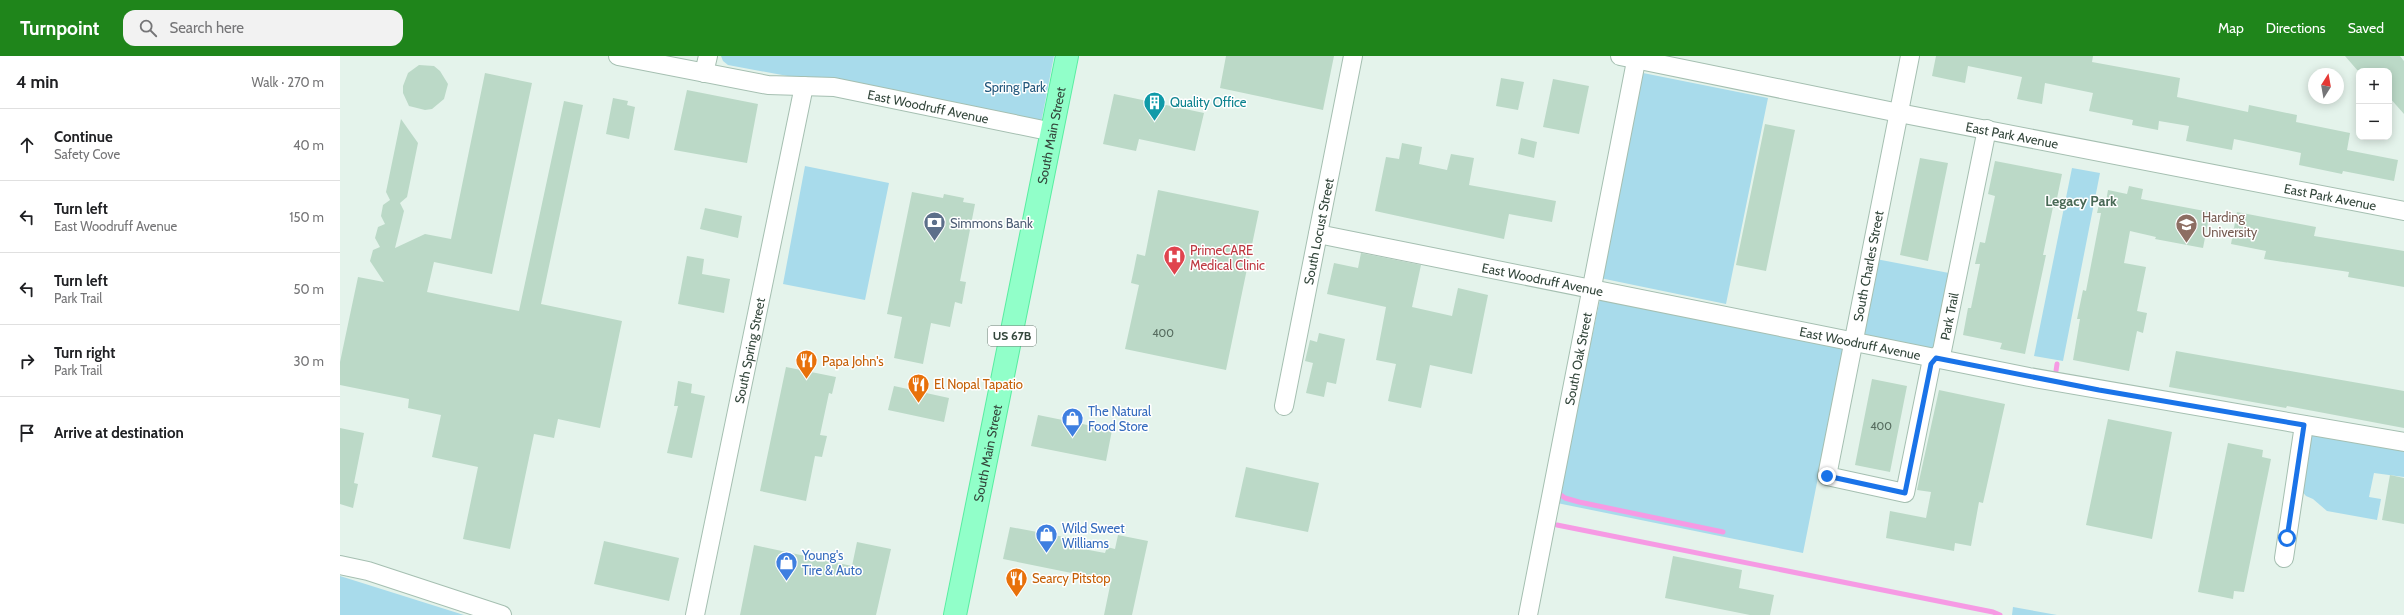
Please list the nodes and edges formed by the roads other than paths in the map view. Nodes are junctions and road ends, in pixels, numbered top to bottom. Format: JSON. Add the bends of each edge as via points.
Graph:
{"nodes":[{"id":1,"x":618,"y":56,"type":"edge"},
{"id":2,"x":1067,"y":56,"type":"edge"},
{"id":3,"x":1353,"y":56,"type":"edge"},
{"id":4,"x":1910,"y":56,"type":"edge"},
{"id":5,"x":1631,"y":57,"type":"edge"},
{"id":6,"x":706,"y":64,"type":"edge"},
{"id":7,"x":804,"y":86,"type":"junction"},
{"id":8,"x":1899,"y":113,"type":"junction"},
{"id":9,"x":1987,"y":129,"type":"junction"},
{"id":10,"x":1052,"y":132,"type":"junction"},
{"id":11,"x":2404,"y":211,"type":"edge"},
{"id":12,"x":1318,"y":234,"type":"junction"},
{"id":13,"x":1592,"y":289,"type":"junction"},
{"id":14,"x":1854,"y":341,"type":"junction"},
{"id":15,"x":1936,"y":358,"type":"junction"},
{"id":16,"x":1284,"y":406,"type":"dead end"},
{"id":17,"x":2304,"y":425,"type":"junction"},
{"id":18,"x":2404,"y":442,"type":"edge"},
{"id":19,"x":1827,"y":476,"type":"joint"},
{"id":20,"x":2284,"y":558,"type":"dead end"},
{"id":21,"x":340,"y":565,"type":"edge"},
{"id":22,"x":502,"y":615,"type":"edge"},
{"id":23,"x":695,"y":615,"type":"edge"},
{"id":24,"x":955,"y":615,"type":"edge"},
{"id":25,"x":1528,"y":615,"type":"edge"}],
"edges":[{"from":1,"to":6,"type":"street","name":"East Woodruff Avenue"},
{"from":2,"to":10,"type":"main road","name":"South Main Street","number":"US 67B"},
{"from":3,"to":12,"type":"street","name":"South Locust Street"},
{"from":4,"to":8,"type":"street","name":"South Charles Street"},
{"from":5,"to":8,"type":"street","name":"East Park Avenue"},
{"from":5,"to":13,"type":"street","name":"South Oak Street"},
{"from":6,"to":7,"type":"street","name":"East Woodruff Avenue","via":[[768,85]]},
{"from":7,"to":10,"type":"street","name":"East Woodruff Avenue","via":[[834,86]]},
{"from":7,"to":23,"type":"street","name":"South Spring Street"},
{"from":8,"to":9,"type":"street","name":"East Park Avenue"},
{"from":8,"to":14,"type":"street","name":"South Charles Street"},
{"from":9,"to":11,"type":"street","name":"East Park Avenue"},
{"from":9,"to":15,"type":"street","name":"Park Trail","via":[[1942,352]]},
{"from":10,"to":24,"type":"main road","name":"South Main Street","number":"US 67B"},
{"from":12,"to":13,"type":"street","name":"East Woodruff Avenue"},
{"from":12,"to":16,"type":"street","name":"South Locust Street"},
{"from":13,"to":14,"type":"street","name":"East Woodruff Avenue"},
{"from":13,"to":25,"type":"street","name":"South Oak Street"},
{"from":14,"to":15,"type":"street","name":"East Woodruff Avenue"},
{"from":14,"to":19,"type":"street","name":"South Charles Street"},
{"from":15,"to":17,"type":"street","name":"East Woodruff Avenue","via":[[2099,390]]},
{"from":15,"to":19,"type":"street","name":"Park Trail","via":[[1931,364],[1905,493]]},
{"from":17,"to":18,"type":"street","name":"East Woodruff Avenue"},
{"from":17,"to":20,"type":"street"},
{"from":21,"to":22,"type":"street","via":[[368,571]]}]}
